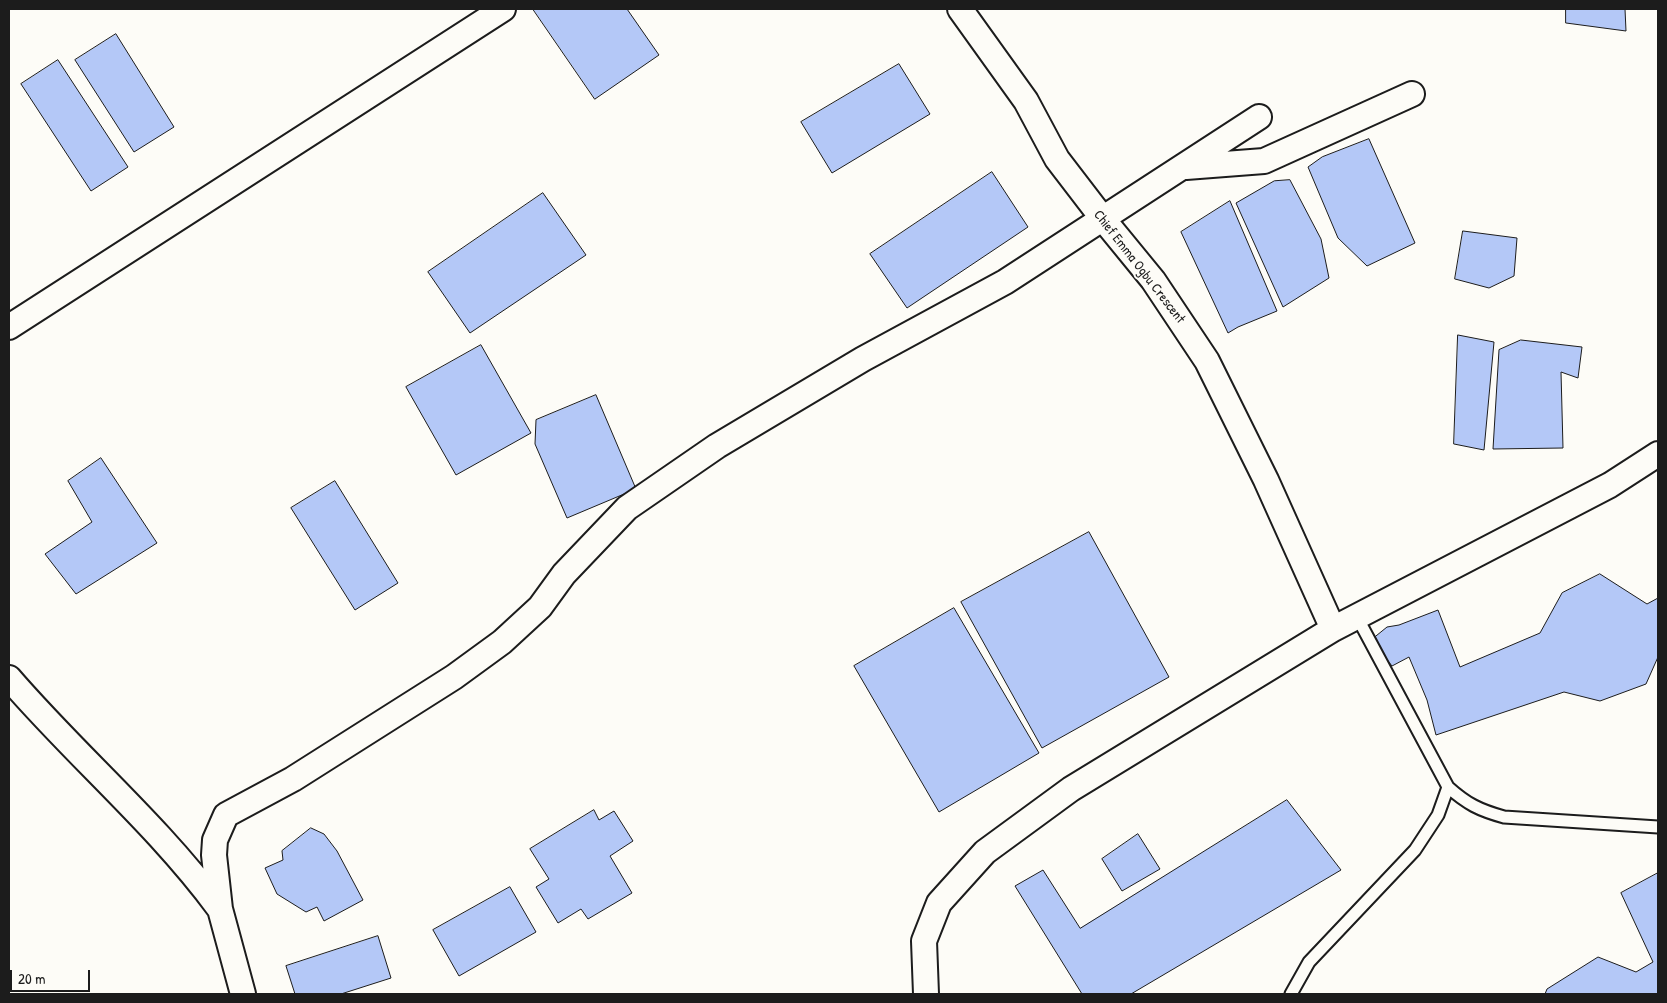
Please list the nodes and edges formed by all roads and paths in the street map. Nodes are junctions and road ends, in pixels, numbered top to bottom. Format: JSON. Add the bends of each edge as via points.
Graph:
{"nodes":[{"id":1,"x":503,"y":9,"type":"edge"},
{"id":2,"x":960,"y":9,"type":"edge"},
{"id":3,"x":1412,"y":94,"type":"dead end"},
{"id":4,"x":1259,"y":117,"type":"dead end"},
{"id":5,"x":1184,"y":167,"type":"junction"},
{"id":6,"x":1103,"y":219,"type":"junction"},
{"id":7,"x":9,"y":327,"type":"edge"},
{"id":8,"x":1658,"y":454,"type":"edge"},
{"id":9,"x":1357,"y":617,"type":"junction"},
{"id":10,"x":1333,"y":629,"type":"junction"},
{"id":11,"x":9,"y":678,"type":"edge"},
{"id":12,"x":1448,"y":786,"type":"junction"},
{"id":13,"x":1658,"y":827,"type":"edge"},
{"id":14,"x":220,"y":909,"type":"junction"},
{"id":15,"x":244,"y":994,"type":"edge"},
{"id":16,"x":926,"y":994,"type":"edge"},
{"id":17,"x":1292,"y":994,"type":"edge"}],
"edges":[{"from":1,"to":7,"type":"street"},
{"from":2,"to":6,"type":"street","name":"Chief Emma Ogbu Crescent","via":[[1026,101],[1057,159]]},
{"from":3,"to":5,"type":"street","via":[[1264,161]]},
{"from":4,"to":5,"type":"street"},
{"from":5,"to":6,"type":"street"},
{"from":6,"to":10,"type":"street","name":"Chief Emma Ogbu Crescent","via":[[1153,280],[1222,387]]},
{"from":6,"to":14,"type":"street","via":[[1005,282],[864,359],[717,446],[627,508],[564,574],[540,607],[502,642],[454,677],[300,774],[226,815],[215,840]]},
{"from":8,"to":9,"type":"street","via":[[1610,485]]},
{"from":9,"to":10,"type":"street"},
{"from":9,"to":12,"type":"lane"},
{"from":10,"to":16,"type":"street","via":[[1071,789],[985,852],[939,903],[924,941]]},
{"from":11,"to":14,"type":"street","via":[[52,727],[177,854]]},
{"from":12,"to":13,"type":"lane","via":[[1480,811],[1504,817]]},
{"from":12,"to":17,"type":"lane","via":[[1438,814],[1415,850],[1309,962]]},
{"from":14,"to":15,"type":"street"}]}
